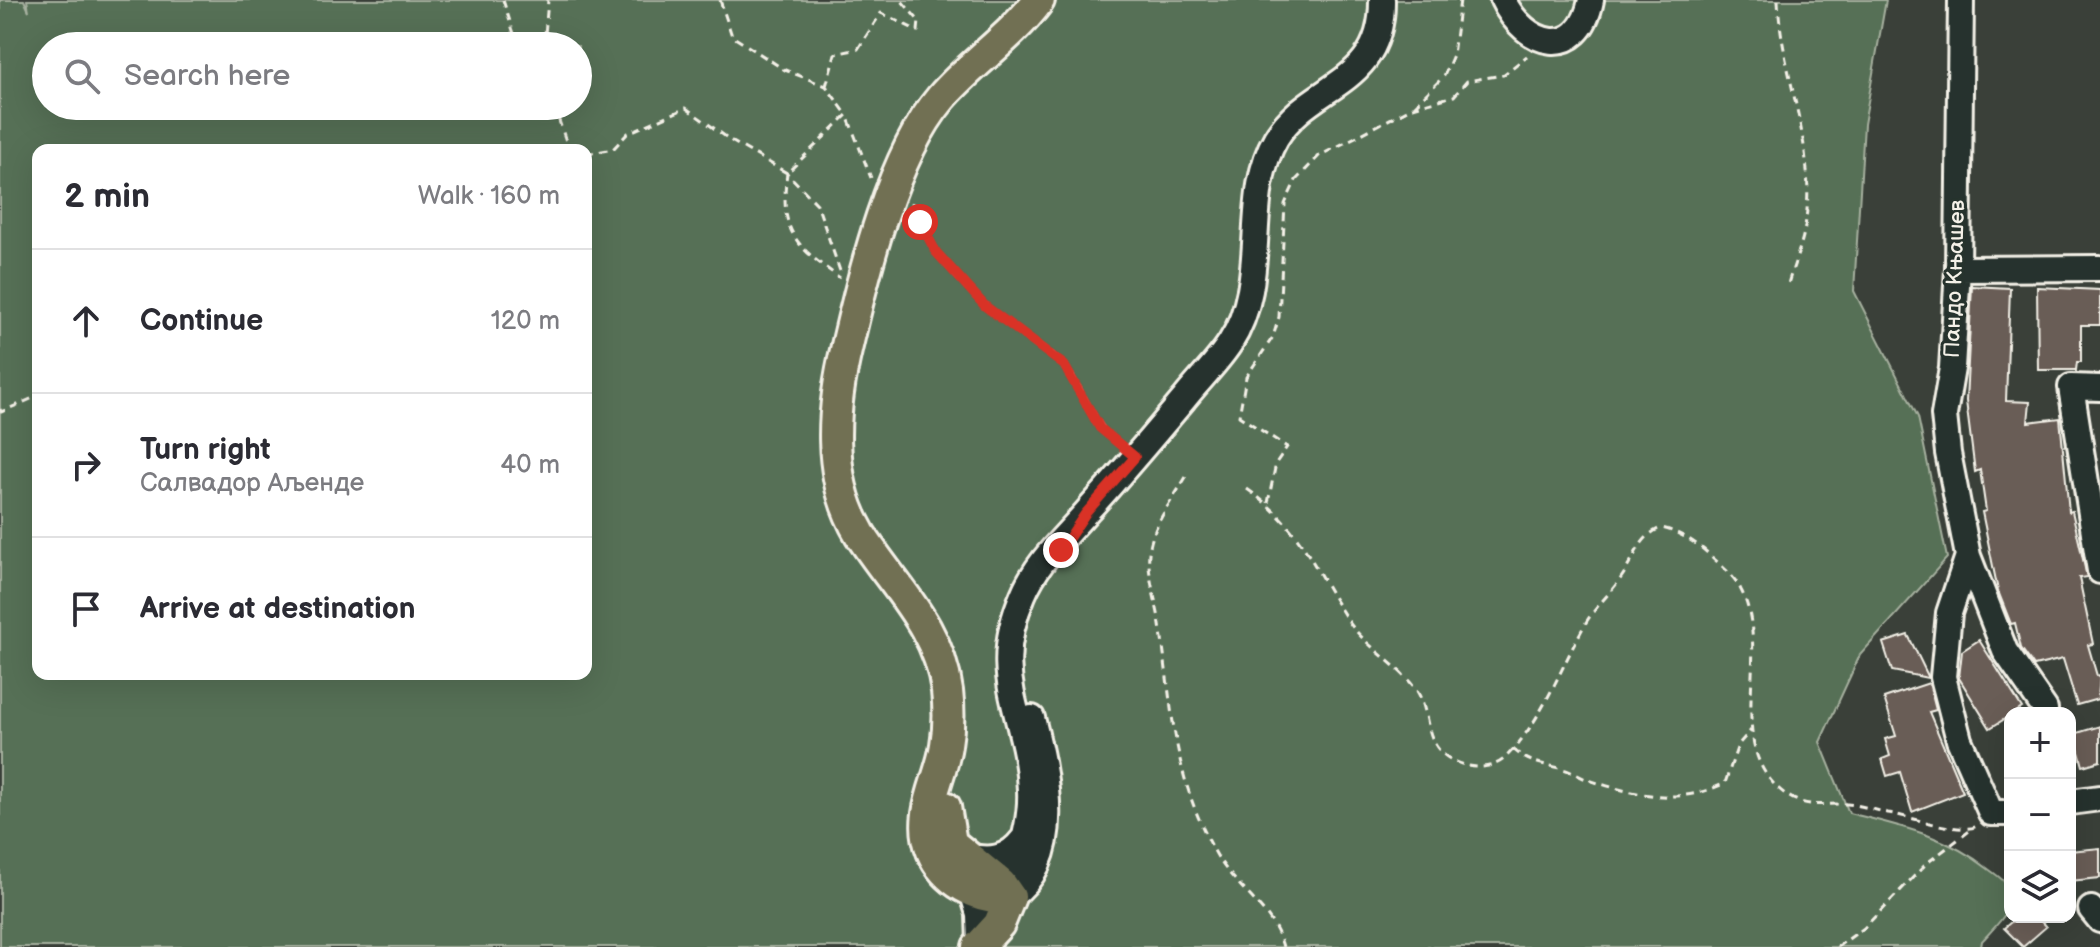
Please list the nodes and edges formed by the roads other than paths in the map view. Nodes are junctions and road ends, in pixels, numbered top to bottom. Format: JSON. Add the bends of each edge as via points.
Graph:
{"nodes":[{"id":1,"x":1039,"y":0,"type":"edge"},
{"id":2,"x":1382,"y":0,"type":"edge"},
{"id":3,"x":1503,"y":0,"type":"edge"},
{"id":4,"x":1591,"y":0,"type":"edge"},
{"id":5,"x":1961,"y":0,"type":"edge"},
{"id":6,"x":2100,"y":268,"type":"edge"},
{"id":7,"x":1958,"y":269,"type":"junction"},
{"id":8,"x":2100,"y":388,"type":"edge"},
{"id":9,"x":846,"y":502,"type":"junction"},
{"id":10,"x":1085,"y":514,"type":"junction"},
{"id":11,"x":1968,"y":556,"type":"junction"},
{"id":12,"x":2100,"y":571,"type":"edge"},
{"id":13,"x":2044,"y":707,"type":"edge"},
{"id":14,"x":2100,"y":798,"type":"edge"},
{"id":15,"x":2076,"y":801,"type":"edge"},
{"id":16,"x":2001,"y":813,"type":"edge"},
{"id":17,"x":1023,"y":839,"type":"junction"},
{"id":18,"x":966,"y":856,"type":"junction"},
{"id":19,"x":972,"y":891,"type":"junction"},
{"id":20,"x":1010,"y":897,"type":"junction"},
{"id":21,"x":979,"y":946,"type":"edge"}],
"edges":[{"from":1,"to":9,"type":"main road","via":[[1023,22],[940,99],[902,161],[843,367],[833,450]]},
{"from":2,"to":10,"type":"street","via":[[1376,37],[1365,59],[1287,124],[1271,149],[1261,186],[1252,285],[1230,342]]},
{"from":3,"to":4,"type":"street","via":[[1520,26],[1546,41],[1559,42],[1571,37],[1588,17]]},
{"from":5,"to":7,"type":"street","name":"Пандо Књашев"},
{"from":6,"to":7,"type":"street"},
{"from":7,"to":11,"type":"street","name":"Пандо Књашев","via":[[1944,415]]},
{"from":8,"to":12,"type":"street","via":[[2071,387]]},
{"from":9,"to":18,"type":"main road","via":[[920,599],[949,653],[959,726],[945,799],[946,822],[951,843]]},
{"from":9,"to":19,"type":"main road","via":[[860,533],[927,628],[940,661],[948,725],[926,832],[939,863]]},
{"from":10,"to":17,"type":"street","via":[[1034,572],[1010,637],[1010,695],[1030,787]]},
{"from":10,"to":20,"type":"street","via":[[1045,573],[1025,619],[1022,678],[1043,759],[1048,807],[1032,878]]},
{"from":11,"to":13,"type":"street","name":"Пандо Књашев","via":[[2005,651]]},
{"from":11,"to":16,"type":"street","name":"Пандо Књашев","via":[[1949,613],[1943,677],[1959,740]]},
{"from":14,"to":15,"type":"street"},
{"from":17,"to":18,"type":"street","via":[[1015,850],[996,859]]},
{"from":17,"to":20,"type":"street"},
{"from":18,"to":20,"type":"main road"},
{"from":19,"to":20,"type":"main road"},
{"from":19,"to":21,"type":"street","via":[[979,914]]},
{"from":20,"to":21,"type":"main road","via":[[999,924]]}]}
